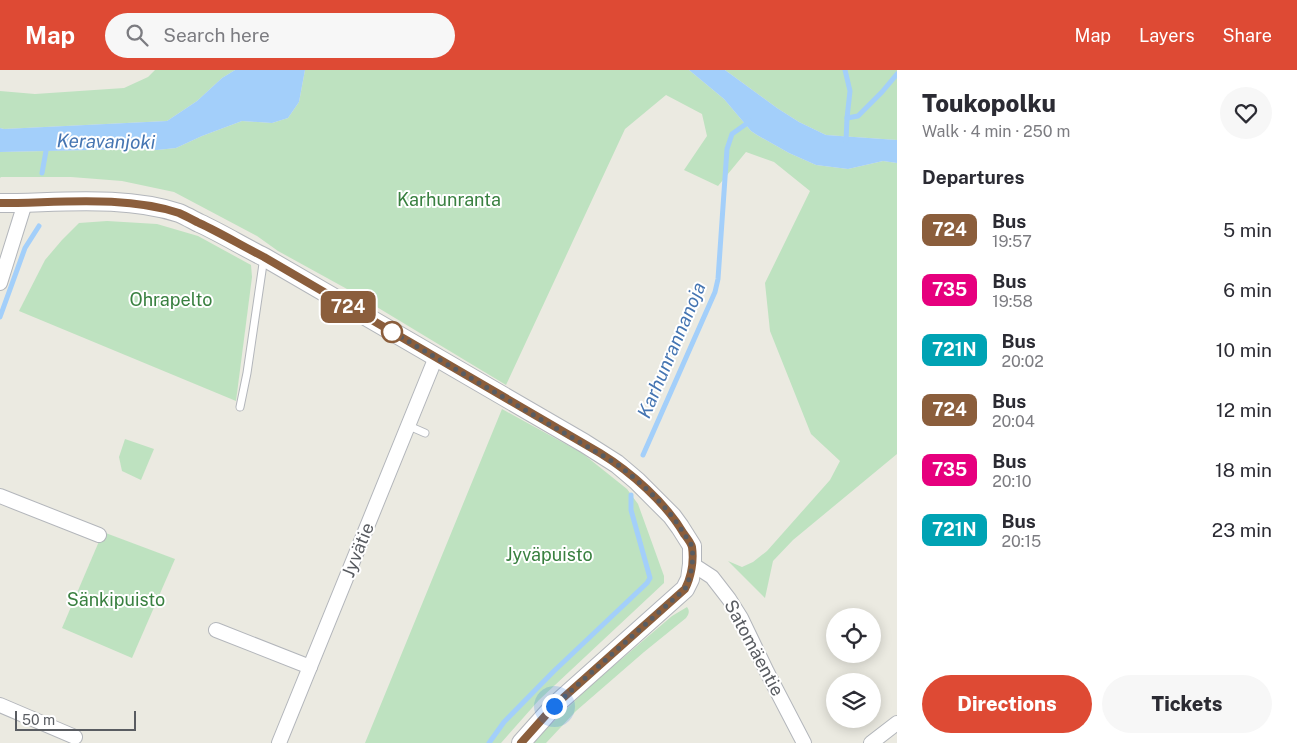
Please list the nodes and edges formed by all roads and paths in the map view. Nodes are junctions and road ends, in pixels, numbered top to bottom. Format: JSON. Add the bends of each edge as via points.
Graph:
{"nodes":[{"id":1,"x":0,"y":203,"type":"edge"},
{"id":2,"x":25,"y":203,"type":"junction"},
{"id":3,"x":264,"y":257,"type":"junction"},
{"id":4,"x":0,"y":283,"type":"edge"},
{"id":5,"x":436,"y":357,"type":"junction"},
{"id":6,"x":240,"y":407,"type":"dead end"},
{"id":7,"x":408,"y":426,"type":"junction"},
{"id":8,"x":425,"y":433,"type":"dead end"},
{"id":9,"x":0,"y":496,"type":"edge"},
{"id":10,"x":99,"y":535,"type":"dead end"},
{"id":11,"x":692,"y":564,"type":"junction"},
{"id":12,"x":216,"y":630,"type":"dead end"},
{"id":13,"x":310,"y":667,"type":"junction"},
{"id":14,"x":0,"y":705,"type":"edge"},
{"id":15,"x":897,"y":723,"type":"edge"},
{"id":16,"x":74,"y":737,"type":"dead end"},
{"id":17,"x":279,"y":743,"type":"edge"},
{"id":18,"x":521,"y":743,"type":"edge"},
{"id":19,"x":804,"y":743,"type":"edge"},
{"id":20,"x":871,"y":743,"type":"edge"}],
"edges":[{"from":1,"to":2,"type":"street"},
{"from":2,"to":3,"type":"street","via":[[92,201],[145,205],[179,214]]},
{"from":2,"to":4,"type":"street"},
{"from":3,"to":5,"type":"street"},
{"from":3,"to":6,"type":"lane"},
{"from":5,"to":7,"type":"street","name":"Jyvätie"},
{"from":5,"to":11,"type":"street","via":[[617,464],[672,516],[692,546]]},
{"from":7,"to":8,"type":"lane"},
{"from":7,"to":13,"type":"street","name":"Jyvätie"},
{"from":9,"to":10,"type":"street"},
{"from":11,"to":18,"type":"street","via":[[685,589],[554,706]]},
{"from":11,"to":19,"type":"street","name":"Satomäentie","via":[[712,577],[741,618]]},
{"from":12,"to":13,"type":"street"},
{"from":13,"to":17,"type":"street","name":"Jyvätie"},
{"from":14,"to":16,"type":"street"},
{"from":15,"to":20,"type":"street"}]}
